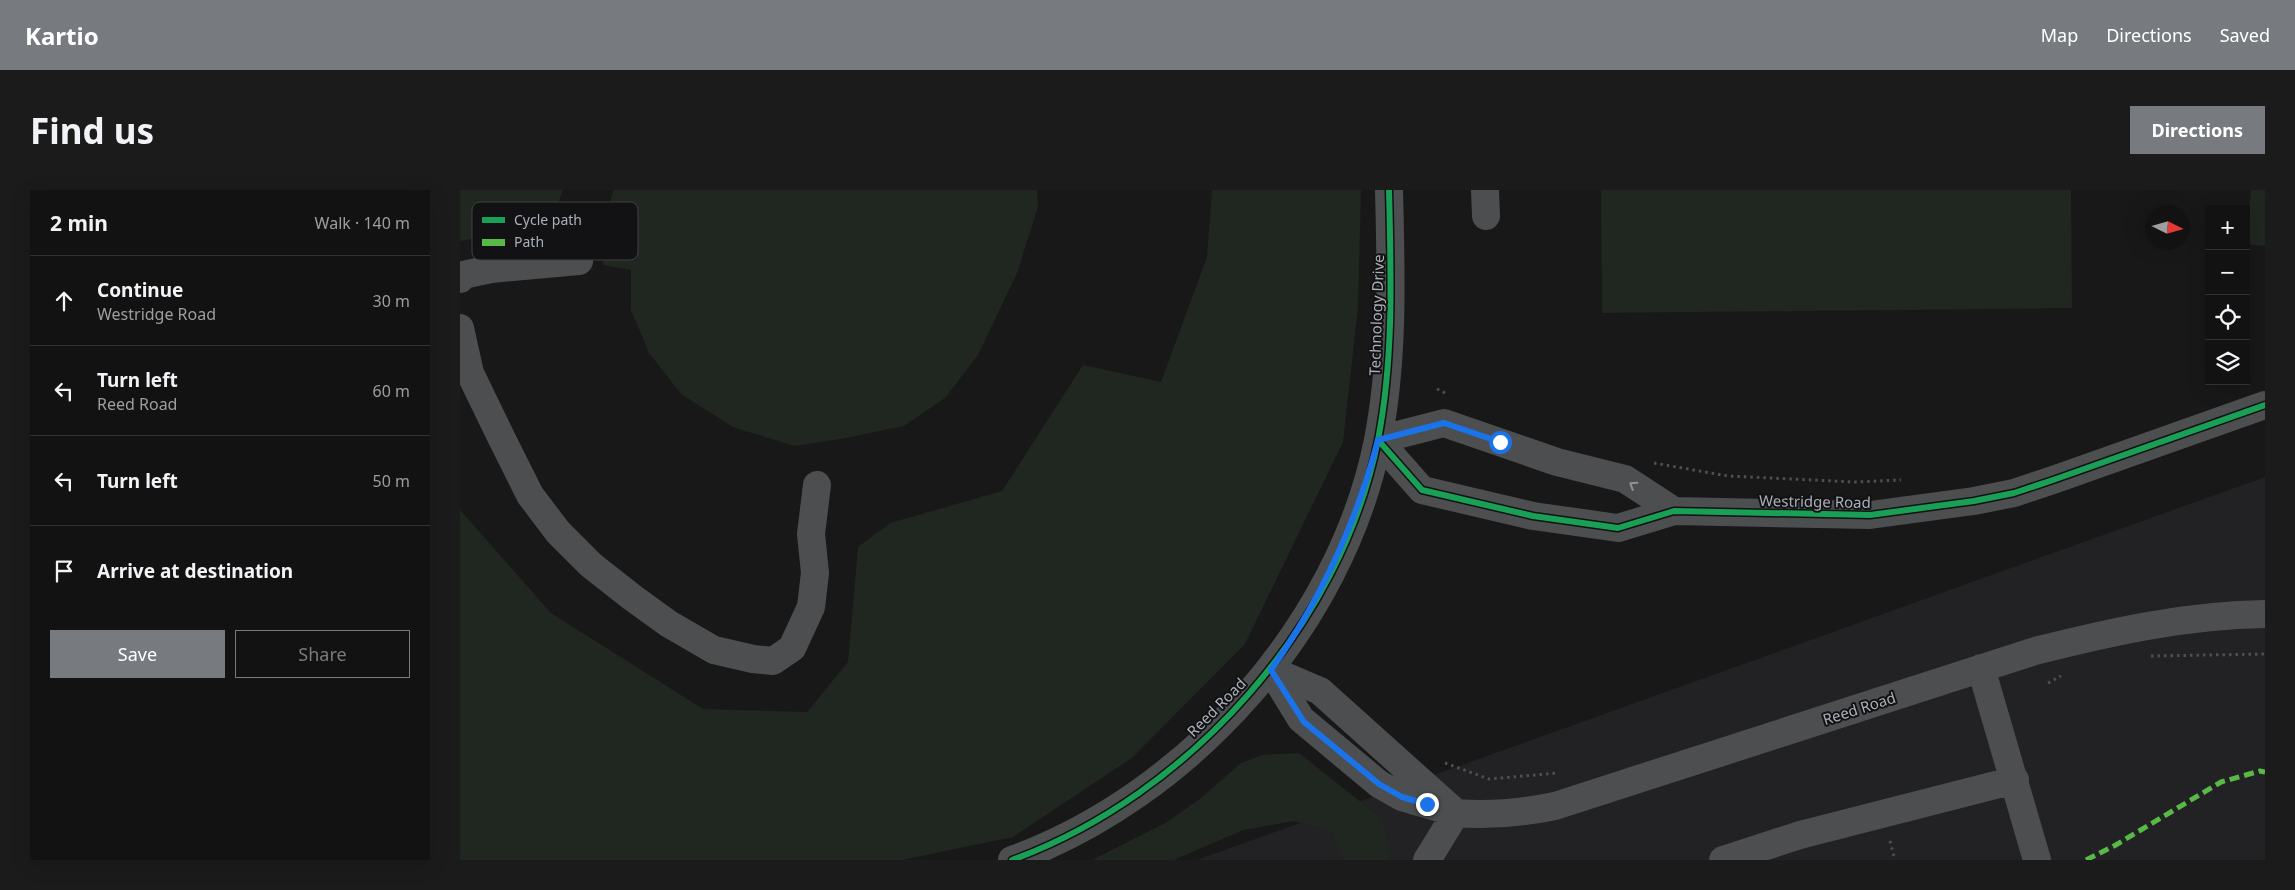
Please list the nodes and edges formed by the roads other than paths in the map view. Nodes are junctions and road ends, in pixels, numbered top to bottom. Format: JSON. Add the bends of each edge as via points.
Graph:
{"nodes":[{"id":1,"x":1389,"y":190,"type":"edge"},
{"id":2,"x":580,"y":261,"type":"dead end"},
{"id":3,"x":460,"y":279,"type":"edge"},
{"id":4,"x":460,"y":328,"type":"edge"},
{"id":5,"x":2265,"y":405,"type":"edge"},
{"id":6,"x":1378,"y":440,"type":"junction"},
{"id":7,"x":817,"y":484,"type":"dead end"},
{"id":8,"x":1674,"y":511,"type":"junction"},
{"id":9,"x":2265,"y":614,"type":"edge"},
{"id":10,"x":1980,"y":668,"type":"junction"},
{"id":11,"x":1271,"y":670,"type":"junction"},
{"id":12,"x":2015,"y":780,"type":"junction"},
{"id":13,"x":1456,"y":813,"type":"junction"},
{"id":14,"x":1012,"y":860,"type":"edge"},
{"id":15,"x":1428,"y":860,"type":"edge"},
{"id":16,"x":1723,"y":860,"type":"edge"},
{"id":17,"x":2037,"y":860,"type":"edge"}],
"edges":[{"from":1,"to":6,"type":"street","name":"Technology Drive","via":[[1389,364]]},
{"from":2,"to":3,"type":"street","via":[[492,269],[463,275]]},
{"from":4,"to":7,"type":"street","via":[[470,373],[530,496],[552,524],[591,565],[668,624],[714,650],[773,661],[792,648],[811,607],[815,574],[812,534]]},
{"from":5,"to":8,"type":"street","name":"Westridge Road","via":[[2014,493],[1974,502],[1870,515]]},
{"from":8,"to":6,"type":"street","one_way":true,"via":[[1625,480],[1557,462],[1444,423]]},
{"from":6,"to":8,"type":"street","name":"Westridge Road","via":[[1422,490],[1533,516],[1618,528]]},
{"from":6,"to":11,"type":"street","name":"Reed Road","via":[[1366,485],[1334,567],[1297,634]]},
{"from":9,"to":10,"type":"street","name":"Reed Road","via":[[2198,618],[2126,629]]},
{"from":10,"to":12,"type":"street"},
{"from":10,"to":13,"type":"street","name":"Reed Road","via":[[1555,806],[1486,816]]},
{"from":11,"to":13,"type":"street","name":"Reed Road","via":[[1301,719],[1379,784],[1402,797]]},
{"from":11,"to":14,"type":"street","name":"Reed Road","via":[[1192,750],[1153,782],[1065,838]]},
{"from":12,"to":16,"type":"street","via":[[1800,835]]},
{"from":12,"to":17,"type":"street"},
{"from":13,"to":15,"type":"street"}]}
